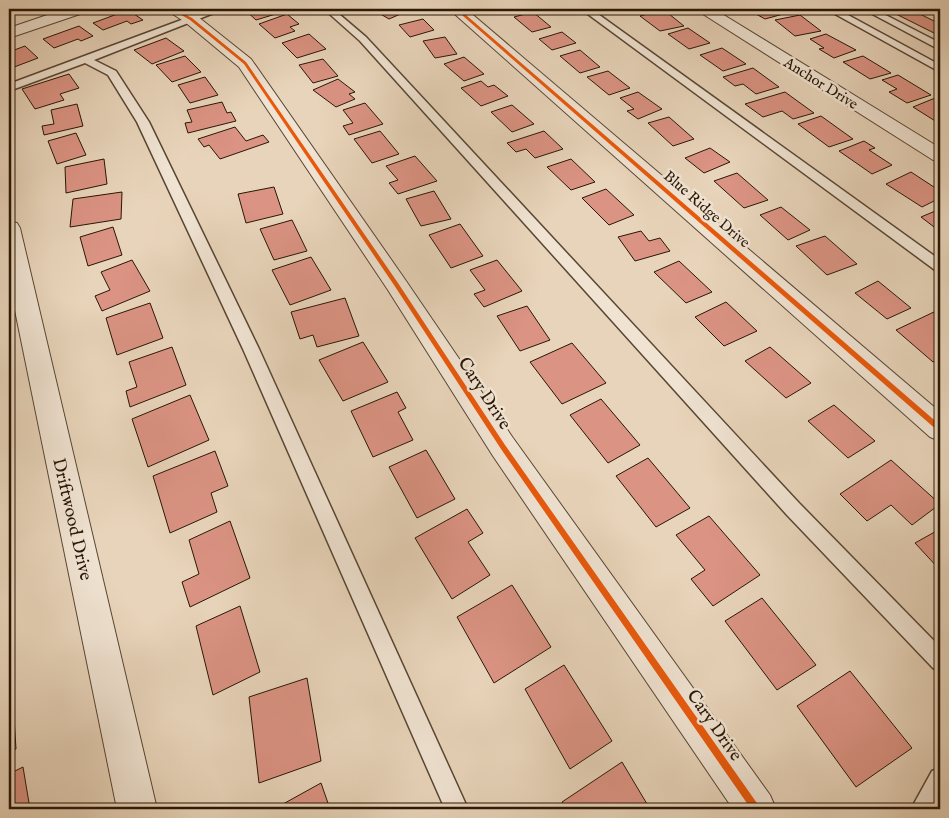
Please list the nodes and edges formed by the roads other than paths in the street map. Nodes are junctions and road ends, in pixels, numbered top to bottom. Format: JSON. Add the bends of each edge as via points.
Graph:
{"nodes":[{"id":1,"x":80,"y":9,"type":"edge"},
{"id":2,"x":219,"y":9,"type":"edge"},
{"id":3,"x":328,"y":9,"type":"edge"},
{"id":4,"x":457,"y":9,"type":"edge"},
{"id":5,"x":585,"y":9,"type":"edge"},
{"id":6,"x":703,"y":9,"type":"edge"},
{"id":7,"x":831,"y":9,"type":"edge"},
{"id":8,"x":867,"y":9,"type":"edge"},
{"id":9,"x":182,"y":14,"type":"edge"},
{"id":10,"x":9,"y":33,"type":"edge"},
{"id":11,"x":940,"y":47,"type":"edge"},
{"id":12,"x":85,"y":59,"type":"junction"},
{"id":13,"x":940,"y":69,"type":"edge"},
{"id":14,"x":9,"y":88,"type":"edge"},
{"id":15,"x":940,"y":156,"type":"edge"},
{"id":16,"x":9,"y":228,"type":"edge"},
{"id":17,"x":940,"y":267,"type":"edge"},
{"id":18,"x":940,"y":429,"type":"edge"},
{"id":19,"x":940,"y":661,"type":"edge"},
{"id":20,"x":940,"y":779,"type":"edge"},
{"id":21,"x":137,"y":809,"type":"edge"},
{"id":22,"x":457,"y":809,"type":"edge"},
{"id":23,"x":756,"y":809,"type":"edge"},
{"id":24,"x":922,"y":809,"type":"edge"}],
"edges":[{"from":1,"to":10,"type":"street"},
{"from":2,"to":9,"type":"lane"},
{"from":3,"to":19,"type":"lane","via":[[362,39],[792,509]]},
{"from":4,"to":18,"type":"street","name":"Blue Ridge Drive"},
{"from":5,"to":17,"type":"lane"},
{"from":6,"to":15,"type":"street","name":"Anchor Drive"},
{"from":7,"to":13,"type":"lane"},
{"from":8,"to":11,"type":"lane"},
{"from":9,"to":12,"type":"lane"},
{"from":9,"to":23,"type":"street","name":"Cary Drive","via":[[245,63],[502,447]]},
{"from":12,"to":14,"type":"lane"},
{"from":12,"to":22,"type":"lane","via":[[112,73],[143,122],[251,349]]},
{"from":16,"to":21,"type":"street","name":"Driftwood Drive"},
{"from":20,"to":24,"type":"lane"}]}
